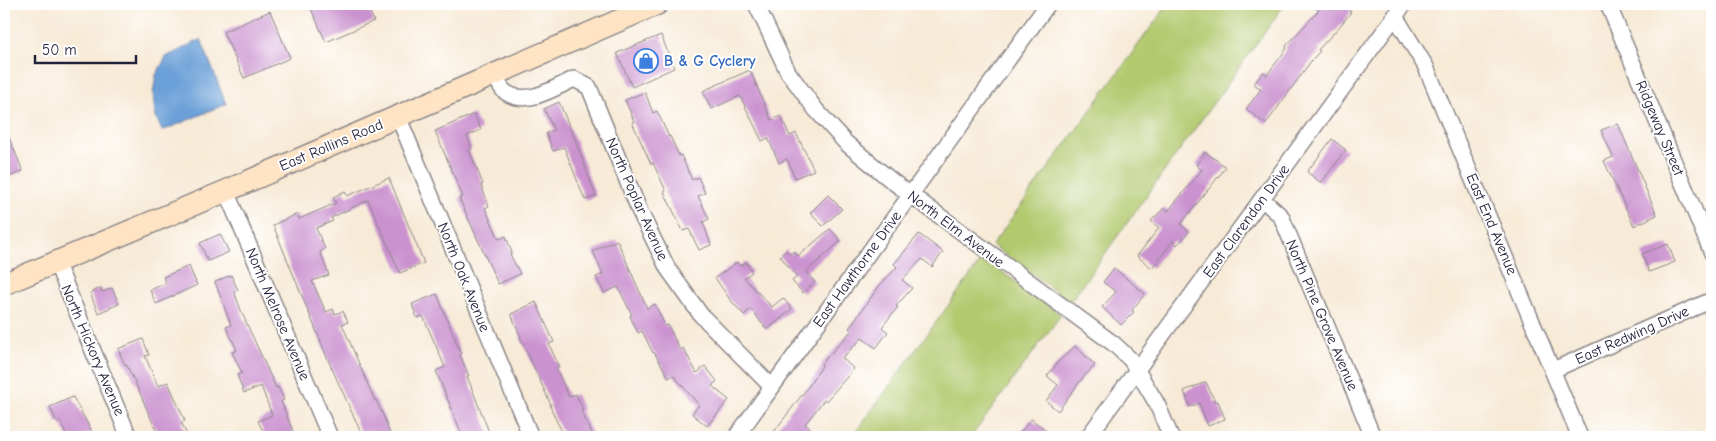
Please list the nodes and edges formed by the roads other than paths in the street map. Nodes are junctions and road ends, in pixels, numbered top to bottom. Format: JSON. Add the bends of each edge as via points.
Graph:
{"nodes":[{"id":1,"x":657,"y":4,"type":"edge"},
{"id":2,"x":756,"y":4,"type":"edge"},
{"id":3,"x":1048,"y":4,"type":"edge"},
{"id":4,"x":1404,"y":4,"type":"edge"},
{"id":5,"x":1608,"y":4,"type":"edge"},
{"id":6,"x":625,"y":10,"type":"edge"},
{"id":7,"x":1394,"y":16,"type":"junction"},
{"id":8,"x":494,"y":74,"type":"junction"},
{"id":9,"x":398,"y":116,"type":"junction"},
{"id":10,"x":226,"y":191,"type":"junction"},
{"id":11,"x":910,"y":194,"type":"junction"},
{"id":12,"x":1262,"y":199,"type":"junction"},
{"id":13,"x":1712,"y":253,"type":"edge"},
{"id":14,"x":56,"y":262,"type":"junction"},
{"id":15,"x":4,"y":284,"type":"edge"},
{"id":16,"x":1712,"y":300,"type":"edge"},
{"id":17,"x":1137,"y":370,"type":"junction"},
{"id":18,"x":1553,"y":370,"type":"junction"},
{"id":19,"x":772,"y":387,"type":"junction"},
{"id":20,"x":129,"y":437,"type":"edge"},
{"id":21,"x":330,"y":437,"type":"edge"},
{"id":22,"x":532,"y":437,"type":"edge"},
{"id":23,"x":736,"y":437,"type":"edge"},
{"id":24,"x":1088,"y":437,"type":"edge"},
{"id":25,"x":1171,"y":437,"type":"edge"},
{"id":26,"x":1373,"y":437,"type":"edge"},
{"id":27,"x":1580,"y":437,"type":"edge"}],
"edges":[{"from":1,"to":6,"type":"main road","name":"East Rollins Road"},
{"from":2,"to":11,"type":"street","name":"North Elm Avenue","via":[[788,72],[816,110],[846,143]]},
{"from":3,"to":11,"type":"street","name":"East Hawthorne Drive"},
{"from":4,"to":7,"type":"street","name":"East Clarendon Drive"},
{"from":5,"to":13,"type":"street","name":"Ridgeway Street"},
{"from":6,"to":8,"type":"main road","name":"East Rollins Road"},
{"from":7,"to":12,"type":"street","name":"East Clarendon Drive"},
{"from":7,"to":18,"type":"street","name":"East End Avenue","via":[[1426,67]]},
{"from":8,"to":9,"type":"main road","name":"East Rollins Road"},
{"from":8,"to":19,"type":"street","name":"North Poplar Avenue","via":[[503,90],[516,97],[530,98],[574,79],[589,87],[640,212],[668,269],[701,315]]},
{"from":9,"to":10,"type":"main road","name":"East Rollins Road"},
{"from":9,"to":22,"type":"street","name":"North Oak Avenue"},
{"from":10,"to":14,"type":"main road","name":"East Rollins Road"},
{"from":10,"to":21,"type":"street","name":"North Melrose Avenue"},
{"from":11,"to":17,"type":"street","name":"North Elm Avenue","via":[[1114,344]]},
{"from":11,"to":19,"type":"street","name":"East Hawthorne Drive"},
{"from":12,"to":17,"type":"street","name":"East Clarendon Drive"},
{"from":12,"to":26,"type":"street","name":"North Pine Grove Avenue","via":[[1281,216]]},
{"from":14,"to":15,"type":"main road","name":"East Rollins Road"},
{"from":14,"to":20,"type":"street","name":"North Hickory Avenue"},
{"from":16,"to":18,"type":"street","name":"East Redwing Drive"},
{"from":17,"to":24,"type":"street","name":"East Clarendon Drive"},
{"from":17,"to":25,"type":"street","name":"North Elm Avenue"},
{"from":18,"to":27,"type":"street","name":"East End Avenue"},
{"from":19,"to":23,"type":"street","name":"East Hawthorne Drive"}]}
